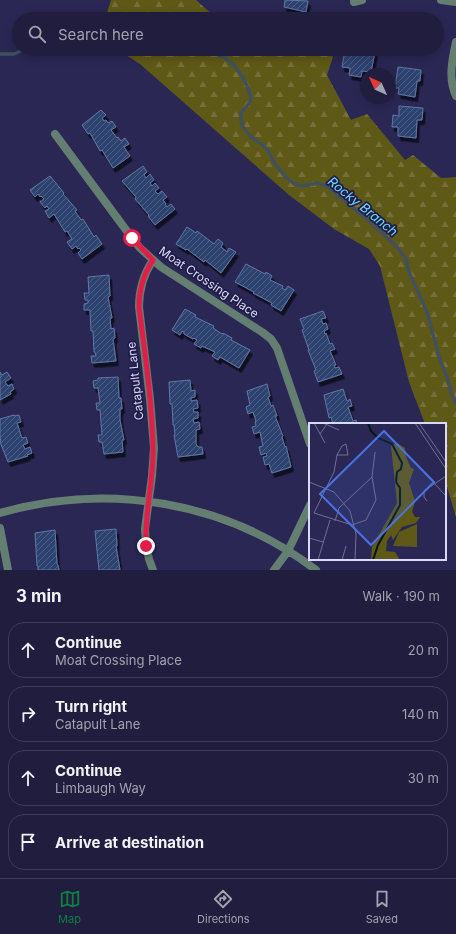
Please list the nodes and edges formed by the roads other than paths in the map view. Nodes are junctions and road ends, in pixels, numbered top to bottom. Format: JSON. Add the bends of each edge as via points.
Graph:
{"nodes":[{"id":1,"x":441,"y":0,"type":"edge"},
{"id":2,"x":456,"y":2,"type":"edge"},
{"id":3,"x":456,"y":42,"type":"edge"},
{"id":4,"x":456,"y":96,"type":"edge"},
{"id":5,"x":55,"y":134,"type":"dead end"},
{"id":6,"x":153,"y":260,"type":"junction"},
{"id":7,"x":309,"y":441,"type":"edge"},
{"id":8,"x":149,"y":502,"type":"junction"},
{"id":9,"x":309,"y":508,"type":"edge"},
{"id":10,"x":0,"y":512,"type":"edge"},
{"id":11,"x":0,"y":528,"type":"edge"},
{"id":12,"x":288,"y":551,"type":"junction"},
{"id":13,"x":8,"y":570,"type":"edge"},
{"id":14,"x":153,"y":570,"type":"edge"},
{"id":15,"x":274,"y":570,"type":"edge"},
{"id":16,"x":316,"y":570,"type":"edge"}],
"edges":[{"from":1,"to":2,"type":"street"},
{"from":3,"to":4,"type":"street","via":[[451,67]]},
{"from":5,"to":6,"type":"street","name":"Moat Crossing Place","via":[[132,238]]},
{"from":6,"to":7,"type":"street","name":"Moat Crossing Place","via":[[270,339],[277,348]]},
{"from":6,"to":8,"type":"street","name":"Catapult Lane","via":[[139,296],[154,448]]},
{"from":8,"to":10,"type":"street","via":[[81,498],[51,501]]},
{"from":8,"to":12,"type":"street","via":[[206,513],[234,523]]},
{"from":8,"to":14,"type":"street","name":"Catapult Lane","via":[[145,534]]},
{"from":9,"to":12,"type":"street"},
{"from":11,"to":13,"type":"street"},
{"from":12,"to":15,"type":"street"},
{"from":12,"to":16,"type":"street"}]}
